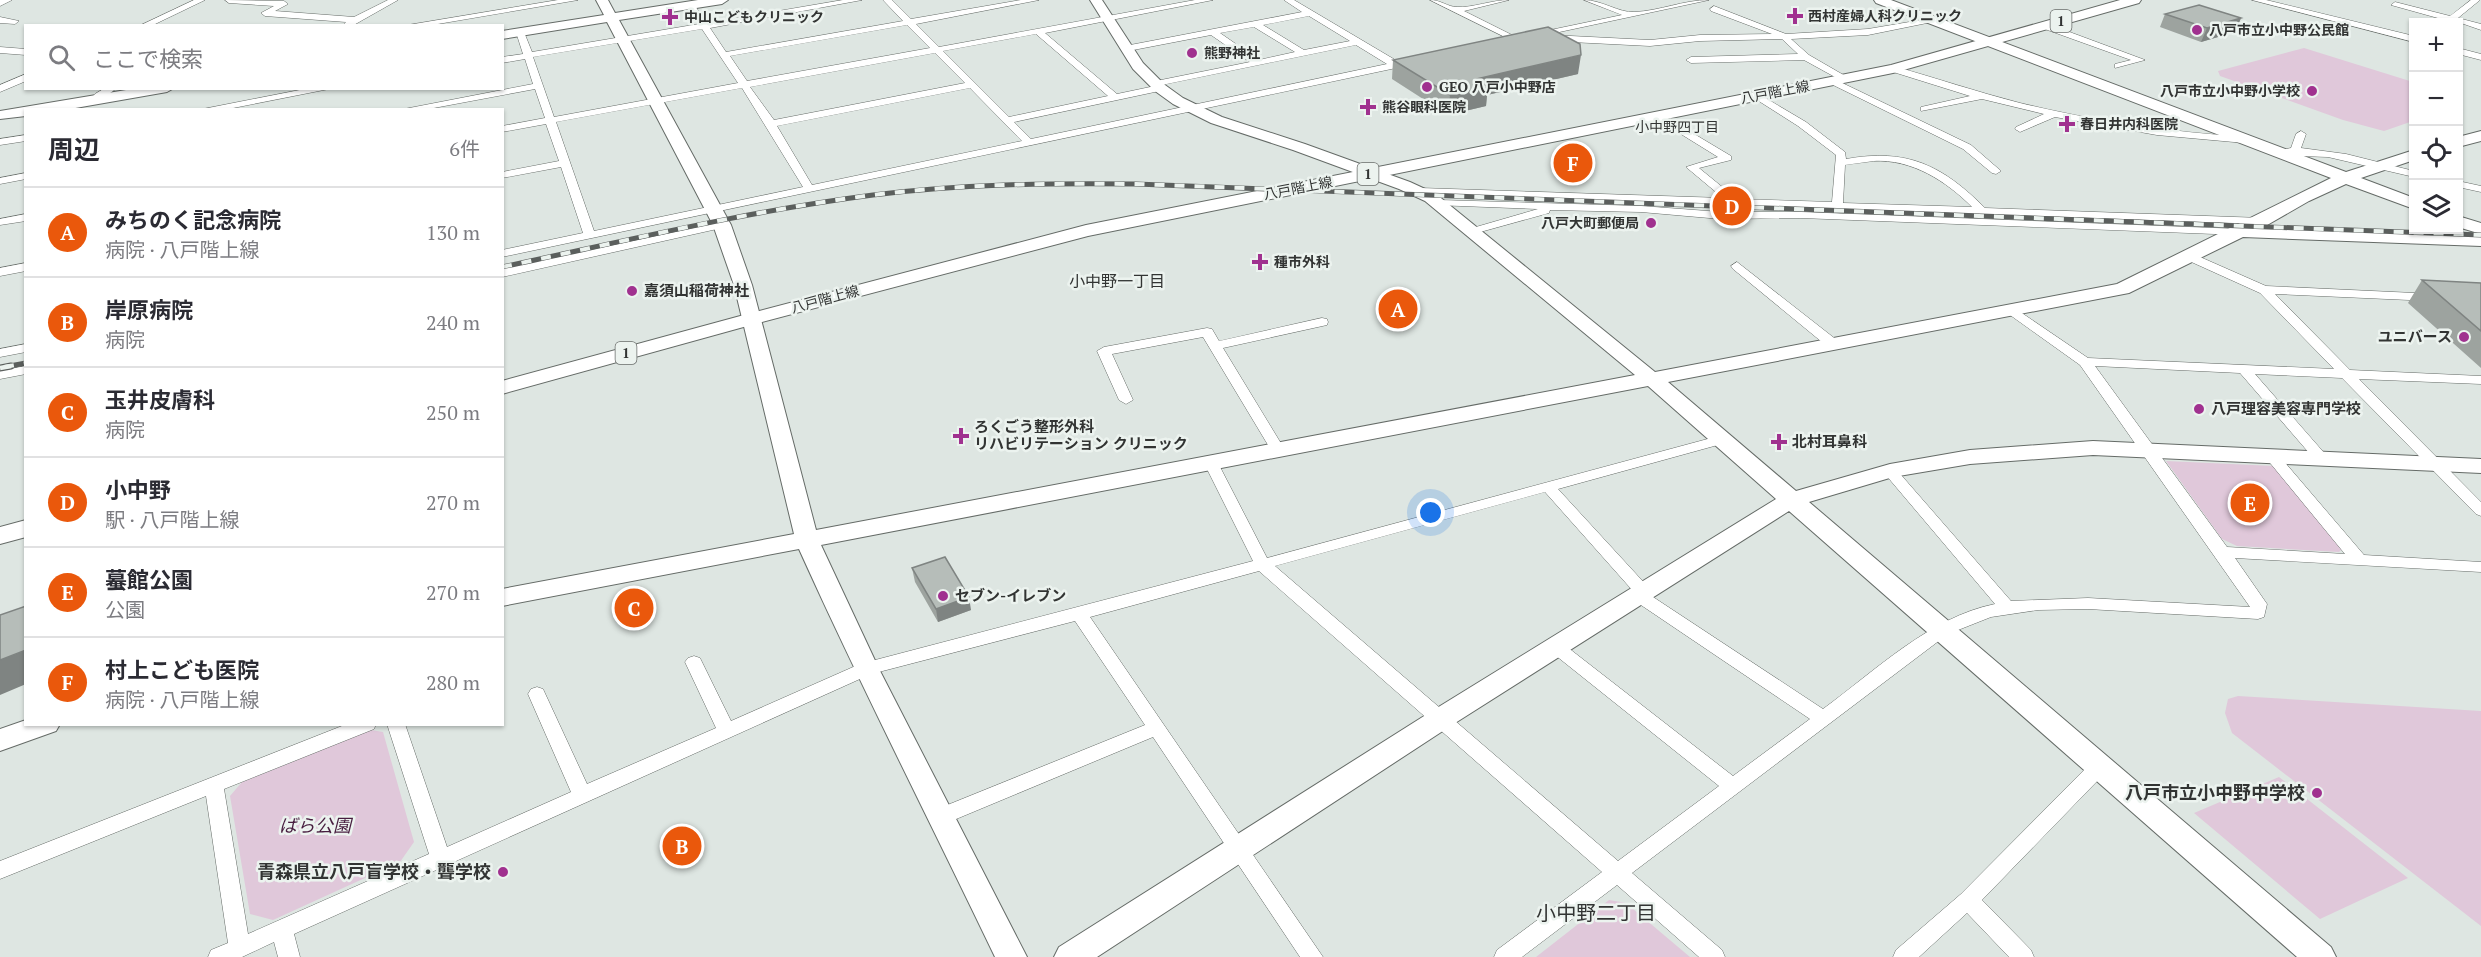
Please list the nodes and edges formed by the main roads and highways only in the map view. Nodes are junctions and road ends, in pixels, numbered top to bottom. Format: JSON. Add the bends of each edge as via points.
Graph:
{"nodes":[{"id":1,"x":2130,"y":0,"type":"edge"},
{"id":2,"x":504,"y":387,"type":"edge"},
{"id":3,"x":24,"y":529,"type":"edge"},
{"id":4,"x":0,"y":536,"type":"edge"}],
"edges":[{"from":1,"to":2,"type":"main road","name":"八戸階上線","number":"1","via":[[1893,69],[1086,231]]},
{"from":3,"to":4,"type":"main road"}]}
